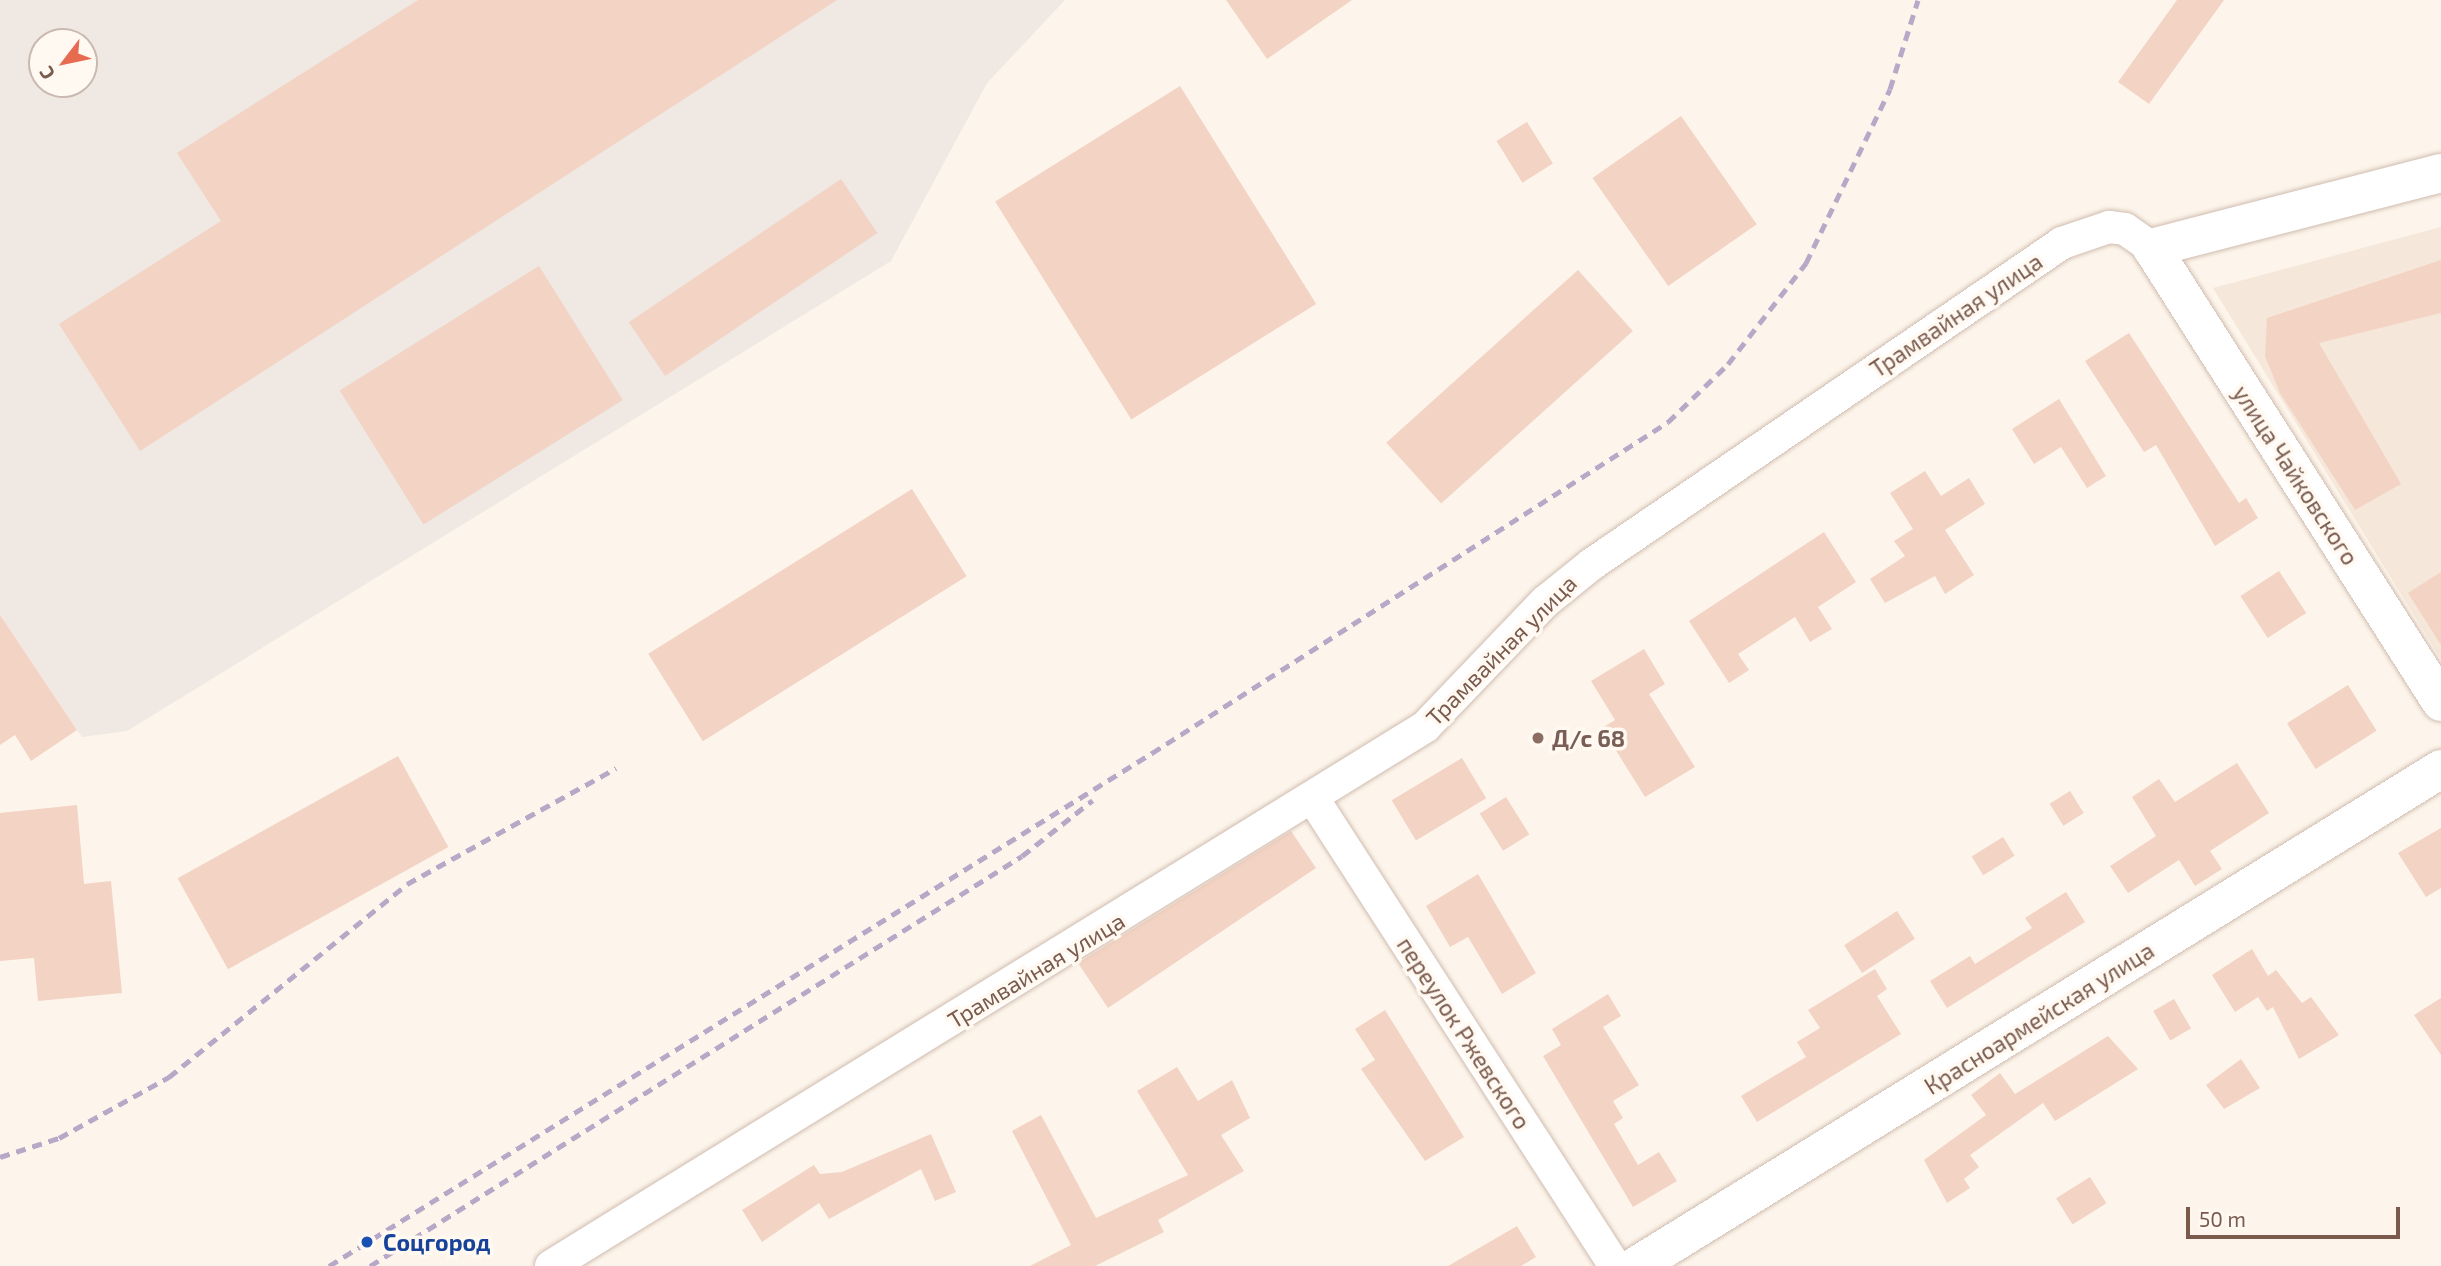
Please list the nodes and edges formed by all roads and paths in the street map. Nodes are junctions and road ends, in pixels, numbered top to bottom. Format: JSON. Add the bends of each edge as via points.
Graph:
{"nodes":[{"id":1,"x":2441,"y":173,"type":"edge"},
{"id":2,"x":2152,"y":248,"type":"junction"},
{"id":3,"x":2441,"y":702,"type":"edge"},
{"id":4,"x":2441,"y":769,"type":"edge"},
{"id":5,"x":1314,"y":800,"type":"junction"},
{"id":6,"x":551,"y":1266,"type":"edge"},
{"id":7,"x":1615,"y":1266,"type":"edge"},
{"id":8,"x":1636,"y":1266,"type":"edge"}],
"edges":[{"from":1,"to":2,"type":"street"},
{"from":2,"to":3,"type":"street","name":"улица Чайковского"},
{"from":2,"to":5,"type":"street","name":"Трамвайная улица","via":[[2125,229],[2109,227],[2063,243],[1592,564],[1493,652],[1443,711]]},
{"from":4,"to":8,"type":"street","name":"Красноармейская улица"},
{"from":5,"to":6,"type":"street","name":"Трамвайная улица"},
{"from":5,"to":7,"type":"street","name":"переулок Ржевского"}]}
